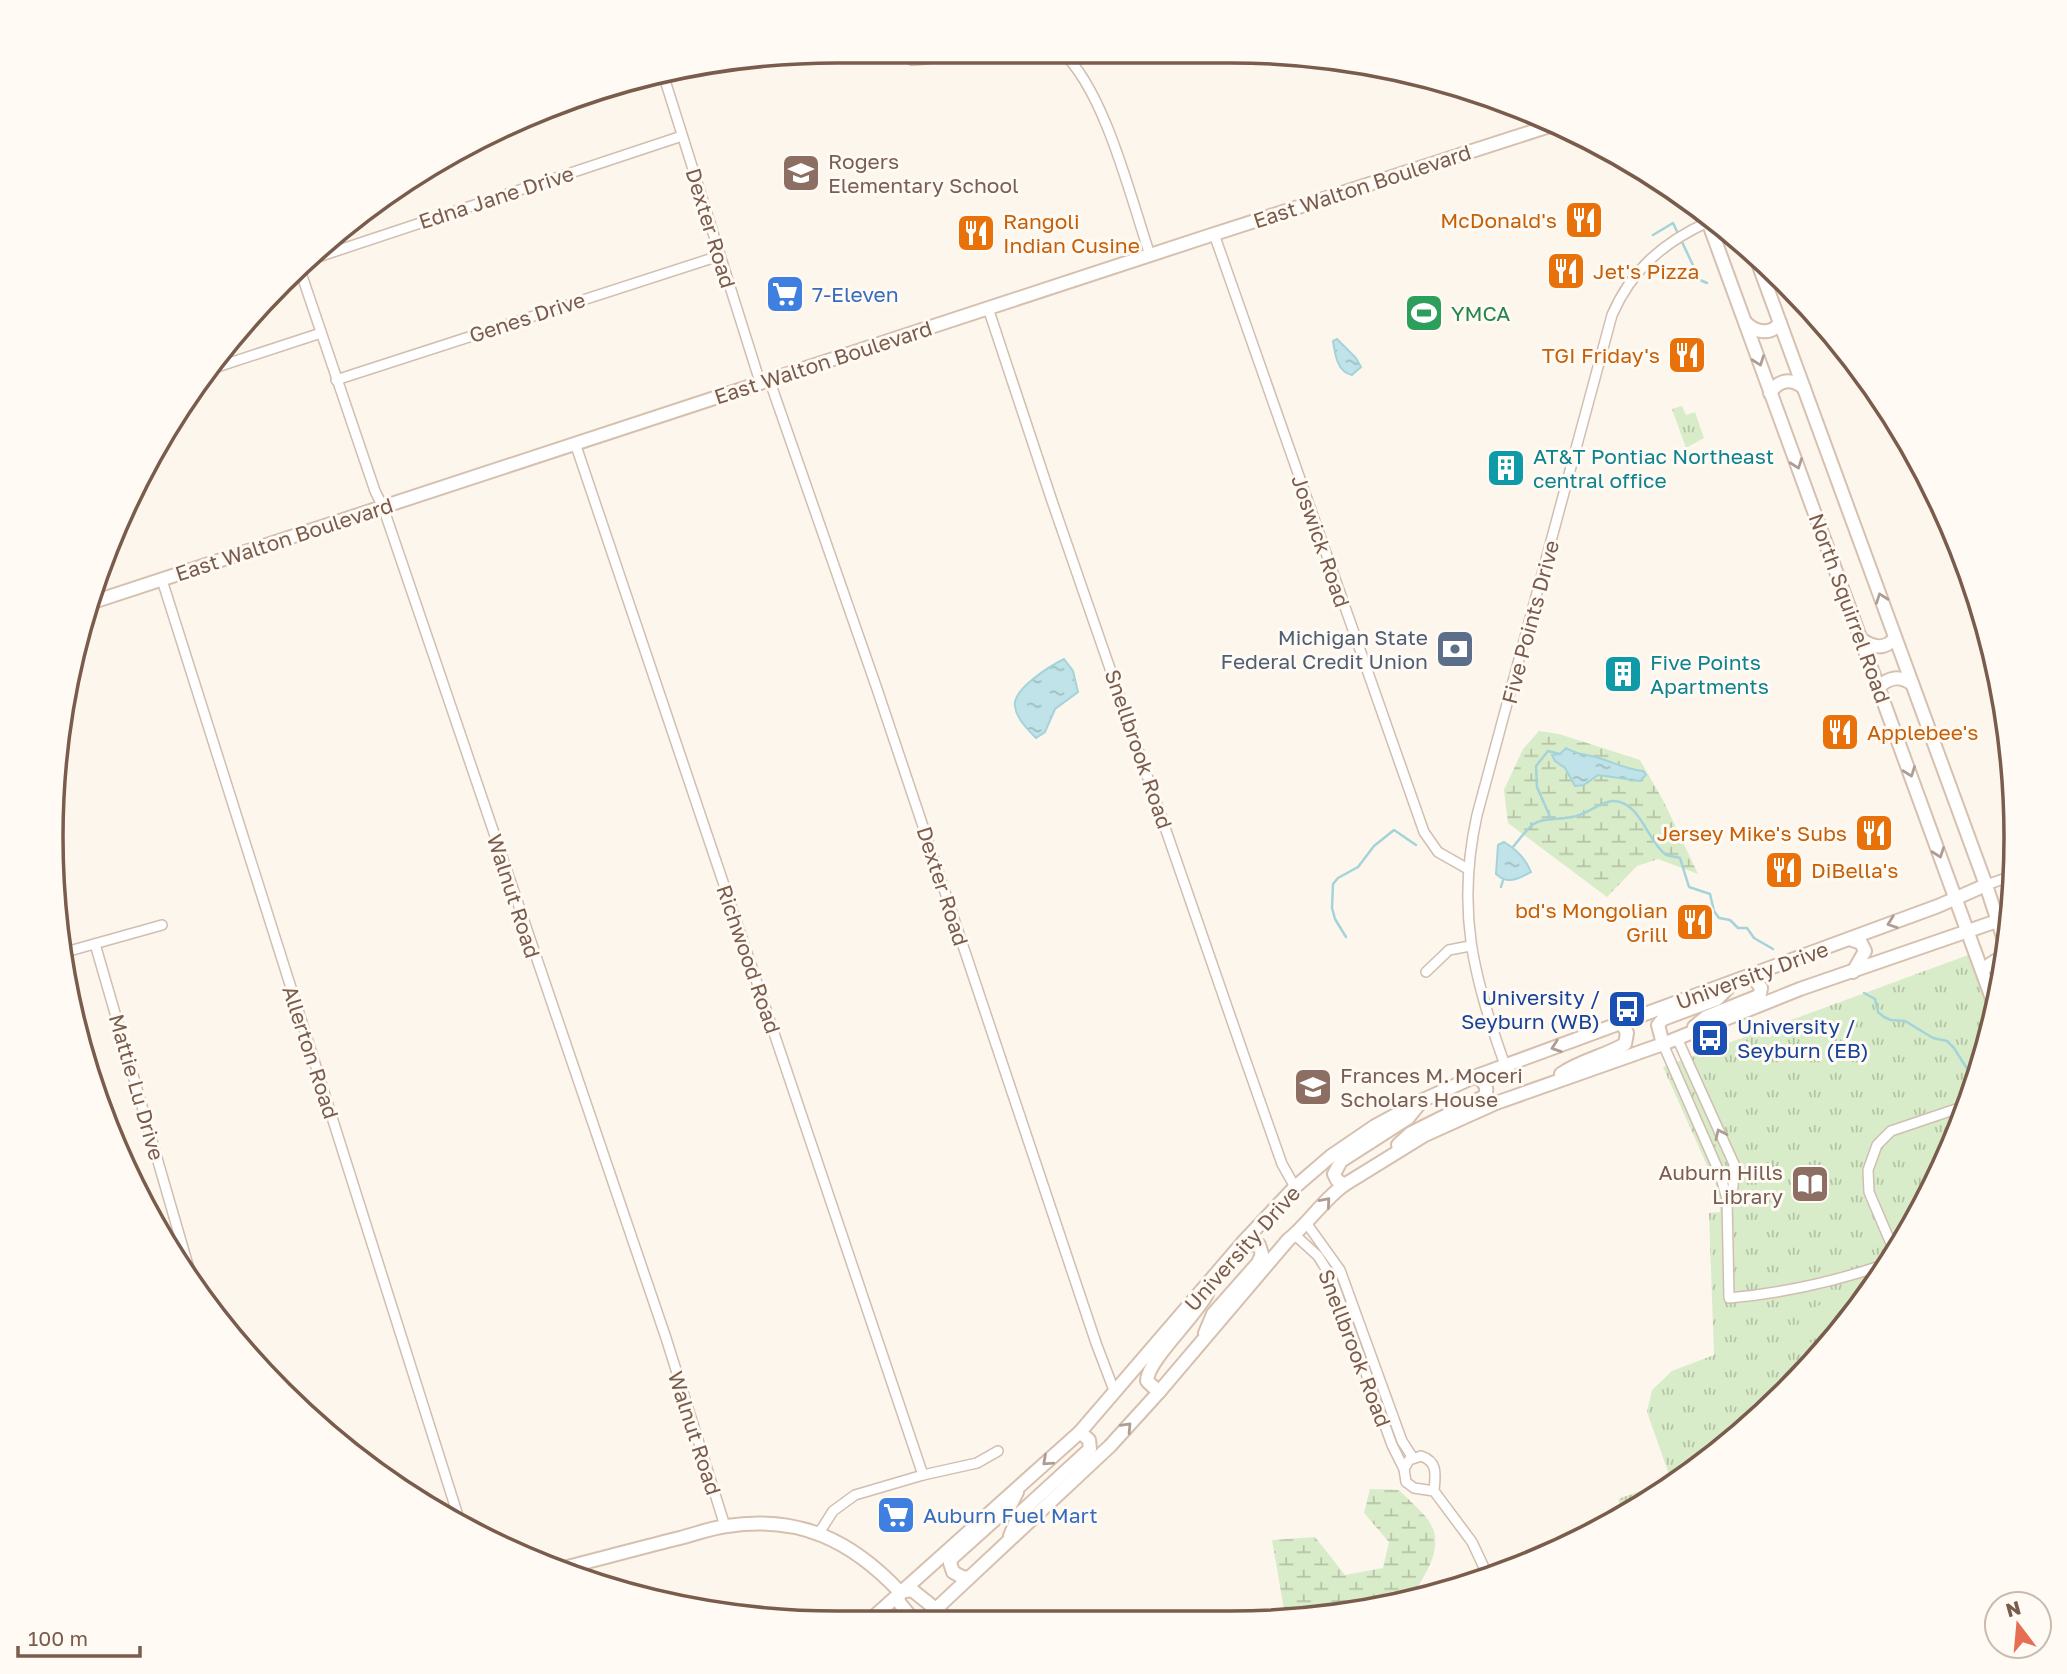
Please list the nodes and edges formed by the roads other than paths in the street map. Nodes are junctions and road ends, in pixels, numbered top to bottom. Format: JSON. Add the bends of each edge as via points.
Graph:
{"nodes":[{"id":1,"x":1073,"y":63,"type":"edge"},
{"id":2,"x":666,"y":83,"type":"edge"},
{"id":3,"x":1541,"y":129,"type":"edge"},
{"id":4,"x":682,"y":136,"type":"junction"},
{"id":5,"x":1700,"y":222,"type":"edge"},
{"id":6,"x":1713,"y":233,"type":"edge"},
{"id":7,"x":1214,"y":234,"type":"junction"},
{"id":8,"x":329,"y":253,"type":"edge"},
{"id":9,"x":1150,"y":255,"type":"junction"},
{"id":10,"x":719,"y":256,"type":"junction"},
{"id":11,"x":1763,"y":277,"type":"edge"},
{"id":12,"x":303,"y":278,"type":"edge"},
{"id":13,"x":988,"y":308,"type":"junction"},
{"id":14,"x":1746,"y":323,"type":"junction"},
{"id":15,"x":1780,"y":323,"type":"junction"},
{"id":16,"x":321,"y":333,"type":"junction"},
{"id":17,"x":224,"y":365,"type":"edge"},
{"id":18,"x":336,"y":380,"type":"junction"},
{"id":19,"x":764,"y":380,"type":"junction"},
{"id":20,"x":1804,"y":388,"type":"junction"},
{"id":21,"x":1770,"y":393,"type":"junction"},
{"id":22,"x":575,"y":443,"type":"junction"},
{"id":23,"x":383,"y":507,"type":"junction"},
{"id":24,"x":162,"y":580,"type":"junction"},
{"id":25,"x":100,"y":600,"type":"edge"},
{"id":26,"x":1895,"y":638,"type":"junction"},
{"id":27,"x":1861,"y":639,"type":"junction"},
{"id":28,"x":1912,"y":684,"type":"junction"},
{"id":29,"x":1879,"y":687,"type":"junction"},
{"id":30,"x":1468,"y":869,"type":"junction"},
{"id":31,"x":2002,"y":879,"type":"edge"},
{"id":32,"x":1986,"y":885,"type":"junction"},
{"id":33,"x":1956,"y":900,"type":"junction"},
{"id":34,"x":1997,"y":921,"type":"junction"},
{"id":35,"x":162,"y":925,"type":"dead end"},
{"id":36,"x":1998,"y":925,"type":"edge"},
{"id":37,"x":1968,"y":930,"type":"junction"},
{"id":38,"x":1850,"y":939,"type":"junction"},
{"id":39,"x":95,"y":944,"type":"junction"},
{"id":40,"x":1470,"y":946,"type":"junction"},
{"id":41,"x":72,"y":950,"type":"edge"},
{"id":42,"x":1993,"y":962,"type":"edge"},
{"id":43,"x":1982,"y":970,"type":"junction"},
{"id":44,"x":1426,"y":972,"type":"dead end"},
{"id":45,"x":1853,"y":972,"type":"junction"},
{"id":46,"x":1752,"y":975,"type":"junction"},
{"id":47,"x":1735,"y":982,"type":"junction"},
{"id":48,"x":1989,"y":989,"type":"edge"},
{"id":49,"x":1622,"y":1023,"type":"junction"},
{"id":50,"x":1682,"y":1036,"type":"junction"},
{"id":51,"x":1663,"y":1044,"type":"junction"},
{"id":52,"x":1505,"y":1065,"type":"junction"},
{"id":53,"x":1474,"y":1077,"type":"junction"},
{"id":54,"x":1547,"y":1084,"type":"junction"},
{"id":55,"x":1698,"y":1086,"type":"junction"},
{"id":56,"x":1683,"y":1093,"type":"junction"},
{"id":57,"x":1423,"y":1100,"type":"junction"},
{"id":58,"x":1954,"y":1110,"type":"edge"},
{"id":59,"x":1386,"y":1158,"type":"junction"},
{"id":60,"x":1344,"y":1185,"type":"junction"},
{"id":61,"x":1295,"y":1187,"type":"junction"},
{"id":62,"x":1727,"y":1199,"type":"junction"},
{"id":63,"x":1307,"y":1224,"type":"junction"},
{"id":64,"x":1295,"y":1235,"type":"junction"},
{"id":65,"x":1890,"y":1241,"type":"edge"},
{"id":66,"x":1242,"y":1244,"type":"junction"},
{"id":67,"x":184,"y":1253,"type":"edge"},
{"id":68,"x":1873,"y":1268,"type":"edge"},
{"id":69,"x":1218,"y":1272,"type":"junction"},
{"id":70,"x":1201,"y":1343,"type":"junction"},
{"id":71,"x":1159,"y":1392,"type":"junction"},
{"id":72,"x":1115,"y":1394,"type":"junction"},
{"id":73,"x":1080,"y":1432,"type":"junction"},
{"id":74,"x":999,"y":1451,"type":"dead end"},
{"id":75,"x":1413,"y":1458,"type":"junction"},
{"id":76,"x":1404,"y":1469,"type":"junction"},
{"id":77,"x":923,"y":1475,"type":"junction"},
{"id":78,"x":1020,"y":1485,"type":"junction"},
{"id":79,"x":1434,"y":1492,"type":"junction"},
{"id":80,"x":456,"y":1510,"type":"edge"},
{"id":81,"x":725,"y":1526,"type":"junction"},
{"id":82,"x":819,"y":1533,"type":"junction"},
{"id":83,"x":1009,"y":1540,"type":"junction"},
{"id":84,"x":575,"y":1565,"type":"edge"},
{"id":85,"x":1484,"y":1568,"type":"edge"},
{"id":86,"x":968,"y":1578,"type":"junction"},
{"id":87,"x":900,"y":1591,"type":"junction"},
{"id":88,"x":935,"y":1609,"type":"junction"},
{"id":89,"x":879,"y":1611,"type":"edge"},
{"id":90,"x":906,"y":1611,"type":"edge"},
{"id":91,"x":938,"y":1611,"type":"edge"}],
"edges":[{"from":1,"to":9,"type":"street","via":[[1110,135]]},
{"from":2,"to":4,"type":"street","name":"Dexter Road"},
{"from":3,"to":7,"type":"main road","name":"East Walton Boulevard"},
{"from":4,"to":8,"type":"street","name":"Edna Jane Drive"},
{"from":4,"to":10,"type":"street","name":"Dexter Road"},
{"from":5,"to":30,"type":"street","name":"Five Points Drive","via":[[1643,265],[1608,325],[1477,815]]},
{"from":6,"to":14,"type":"main road","name":"North Squirrel Road"},
{"from":7,"to":9,"type":"main road","name":"East Walton Boulevard"},
{"from":7,"to":30,"type":"street","name":"Joswick Road","via":[[1424,832],[1438,852]]},
{"from":9,"to":13,"type":"main road","name":"East Walton Boulevard"},
{"from":10,"to":18,"type":"street","name":"Genes Drive"},
{"from":10,"to":19,"type":"street","name":"Dexter Road"},
{"from":11,"to":15,"type":"main road","name":"North Squirrel Road"},
{"from":12,"to":16,"type":"street","name":"Walnut Road"},
{"from":13,"to":19,"type":"main road","name":"East Walton Boulevard"},
{"from":13,"to":61,"type":"street","name":"Snellbrook Road","via":[[1255,1088]]},
{"from":14,"to":15,"type":"main road","via":[[1762,332]]},
{"from":14,"to":21,"type":"main road","name":"North Squirrel Road","one_way":true},
{"from":15,"to":20,"type":"main road","name":"North Squirrel Road"},
{"from":16,"to":17,"type":"street"},
{"from":16,"to":18,"type":"street","name":"Walnut Road"},
{"from":18,"to":23,"type":"street","name":"Walnut Road"},
{"from":19,"to":22,"type":"main road","name":"East Walton Boulevard"},
{"from":19,"to":72,"type":"street","name":"Dexter Road","via":[[867,660]]},
{"from":20,"to":21,"type":"main road","via":[[1788,381],[1777,384]]},
{"from":26,"to":20,"type":"main road","name":"North Squirrel Road","one_way":true},
{"from":21,"to":27,"type":"main road","name":"North Squirrel Road","one_way":true},
{"from":22,"to":23,"type":"main road","name":"East Walton Boulevard"},
{"from":22,"to":77,"type":"street","name":"Richwood Road"},
{"from":23,"to":24,"type":"main road","name":"East Walton Boulevard"},
{"from":23,"to":81,"type":"street","name":"Walnut Road","via":[[666,1338]]},
{"from":24,"to":25,"type":"main road","name":"East Walton Boulevard"},
{"from":24,"to":80,"type":"street","name":"Allerton Road"},
{"from":26,"to":27,"type":"main road","via":[[1881,647]]},
{"from":26,"to":28,"type":"main road","name":"North Squirrel Road"},
{"from":27,"to":29,"type":"main road","name":"North Squirrel Road"},
{"from":28,"to":29,"type":"main road","via":[[1896,678]]},
{"from":28,"to":32,"type":"main road","name":"North Squirrel Road"},
{"from":29,"to":33,"type":"main road","name":"North Squirrel Road","one_way":true},
{"from":30,"to":40,"type":"street","name":"Five Points Drive"},
{"from":31,"to":32,"type":"street","name":"University Drive"},
{"from":32,"to":33,"type":"main road","name":"University Drive"},
{"from":32,"to":34,"type":"main road","name":"North Squirrel Road"},
{"from":33,"to":37,"type":"main road","name":"North Squirrel Road"},
{"from":33,"to":38,"type":"main road","name":"University Drive","one_way":true},
{"from":34,"to":36,"type":"main road","name":"North Squirrel Road"},
{"from":34,"to":37,"type":"main road","name":"University Drive"},
{"from":35,"to":39,"type":"street"},
{"from":37,"to":43,"type":"main road","name":"North Squirrel Road"},
{"from":37,"to":45,"type":"main road","name":"University Drive"},
{"from":38,"to":45,"type":"main road","via":[[1864,948]]},
{"from":38,"to":46,"type":"main road","name":"University Drive"},
{"from":39,"to":41,"type":"street"},
{"from":39,"to":67,"type":"street","name":"Mattie Lu Drive"},
{"from":40,"to":44,"type":"street","via":[[1449,950]]},
{"from":40,"to":52,"type":"street","name":"Five Points Drive","via":[[1479,990]]},
{"from":42,"to":43,"type":"main road"},
{"from":43,"to":48,"type":"main road","name":"North Squirrel Road"},
{"from":45,"to":50,"type":"main road","name":"University Drive"},
{"from":46,"to":47,"type":"main road","name":"University Drive"},
{"from":46,"to":50,"type":"main road","via":[[1760,994],[1706,1017]]},
{"from":47,"to":49,"type":"main road","name":"University Drive"},
{"from":47,"to":51,"type":"main road","via":[[1717,999],[1662,1019],[1658,1025]]},
{"from":49,"to":52,"type":"main road","name":"University Drive","one_way":true},
{"from":49,"to":54,"type":"main road","via":[[1627,1033],[1625,1044],[1573,1066]]},
{"from":50,"to":51,"type":"main road","name":"University Drive"},
{"from":50,"to":55,"type":"street"},
{"from":51,"to":54,"type":"main road","name":"University Drive"},
{"from":51,"to":56,"type":"street"},
{"from":52,"to":53,"type":"main road","name":"University Drive"},
{"from":53,"to":57,"type":"main road","name":"University Drive"},
{"from":53,"to":59,"type":"main road","via":[[1485,1084],[1485,1096],[1411,1132]]},
{"from":54,"to":59,"type":"main road","name":"University Drive","via":[[1467,1115]]},
{"from":55,"to":56,"type":"street"},
{"from":62,"to":55,"type":"street","one_way":true,"via":[[1733,1187],[1734,1164]]},
{"from":56,"to":62,"type":"street"},
{"from":57,"to":60,"type":"main road","via":[[1408,1118],[1342,1160],[1334,1174]]},
{"from":57,"to":61,"type":"main road","name":"University Drive","via":[[1359,1137]]},
{"from":58,"to":65,"type":"street","via":[[1891,1131],[1877,1145],[1869,1164],[1868,1185]]},
{"from":59,"to":60,"type":"main road","name":"University Drive"},
{"from":63,"to":60,"type":"main road","name":"University Drive","one_way":true},
{"from":61,"to":66,"type":"main road","name":"University Drive"},
{"from":62,"to":68,"type":"street","via":[[1729,1298],[1810,1288]]},
{"from":63,"to":64,"type":"main road","name":"University Drive"},
{"from":63,"to":75,"type":"street","name":"Snellbrook Road","via":[[1340,1270],[1402,1441]]},
{"from":64,"to":70,"type":"main road","name":"University Drive"},
{"from":64,"to":76,"type":"street","name":"Snellbrook Road","via":[[1318,1256],[1331,1277]]},
{"from":66,"to":69,"type":"main road","name":"University Drive"},
{"from":66,"to":70,"type":"main road","via":[[1259,1245],[1262,1254],[1213,1314]]},
{"from":69,"to":71,"type":"main road","via":[[1199,1309],[1150,1368],[1147,1381]]},
{"from":69,"to":72,"type":"main road","name":"University Drive"},
{"from":70,"to":71,"type":"main road","name":"University Drive"},
{"from":83,"to":71,"type":"main road","name":"University Drive","one_way":true,"via":[[1110,1447]]},
{"from":72,"to":73,"type":"main road","name":"University Drive"},
{"from":73,"to":78,"type":"main road","name":"University Drive","one_way":true},
{"from":73,"to":83,"type":"main road","via":[[1089,1440],[1090,1449],[1018,1514]]},
{"from":74,"to":77,"type":"street","via":[[977,1463]]},
{"from":75,"to":76,"type":"street"},
{"from":75,"to":79,"type":"street","via":[[1424,1457],[1433,1464]]},
{"from":76,"to":79,"type":"street","via":[[1411,1487]]},
{"from":77,"to":82,"type":"street","via":[[855,1494],[833,1511]]},
{"from":78,"to":86,"type":"main road","via":[[1010,1506],[952,1558],[953,1572]]},
{"from":78,"to":87,"type":"main road","name":"University Drive"},
{"from":79,"to":85,"type":"street","via":[[1472,1542]]},
{"from":81,"to":82,"type":"main road","via":[[774,1524]]},
{"from":81,"to":84,"type":"main road"},
{"from":82,"to":87,"type":"main road","via":[[876,1566]]},
{"from":83,"to":86,"type":"main road","name":"University Drive"},
{"from":86,"to":88,"type":"main road","name":"University Drive"},
{"from":87,"to":88,"type":"main road","via":[[912,1590]]},
{"from":87,"to":89,"type":"main road","name":"University Drive"},
{"from":87,"to":90,"type":"main road","via":[[898,1601]]},
{"from":88,"to":91,"type":"main road"}]}
